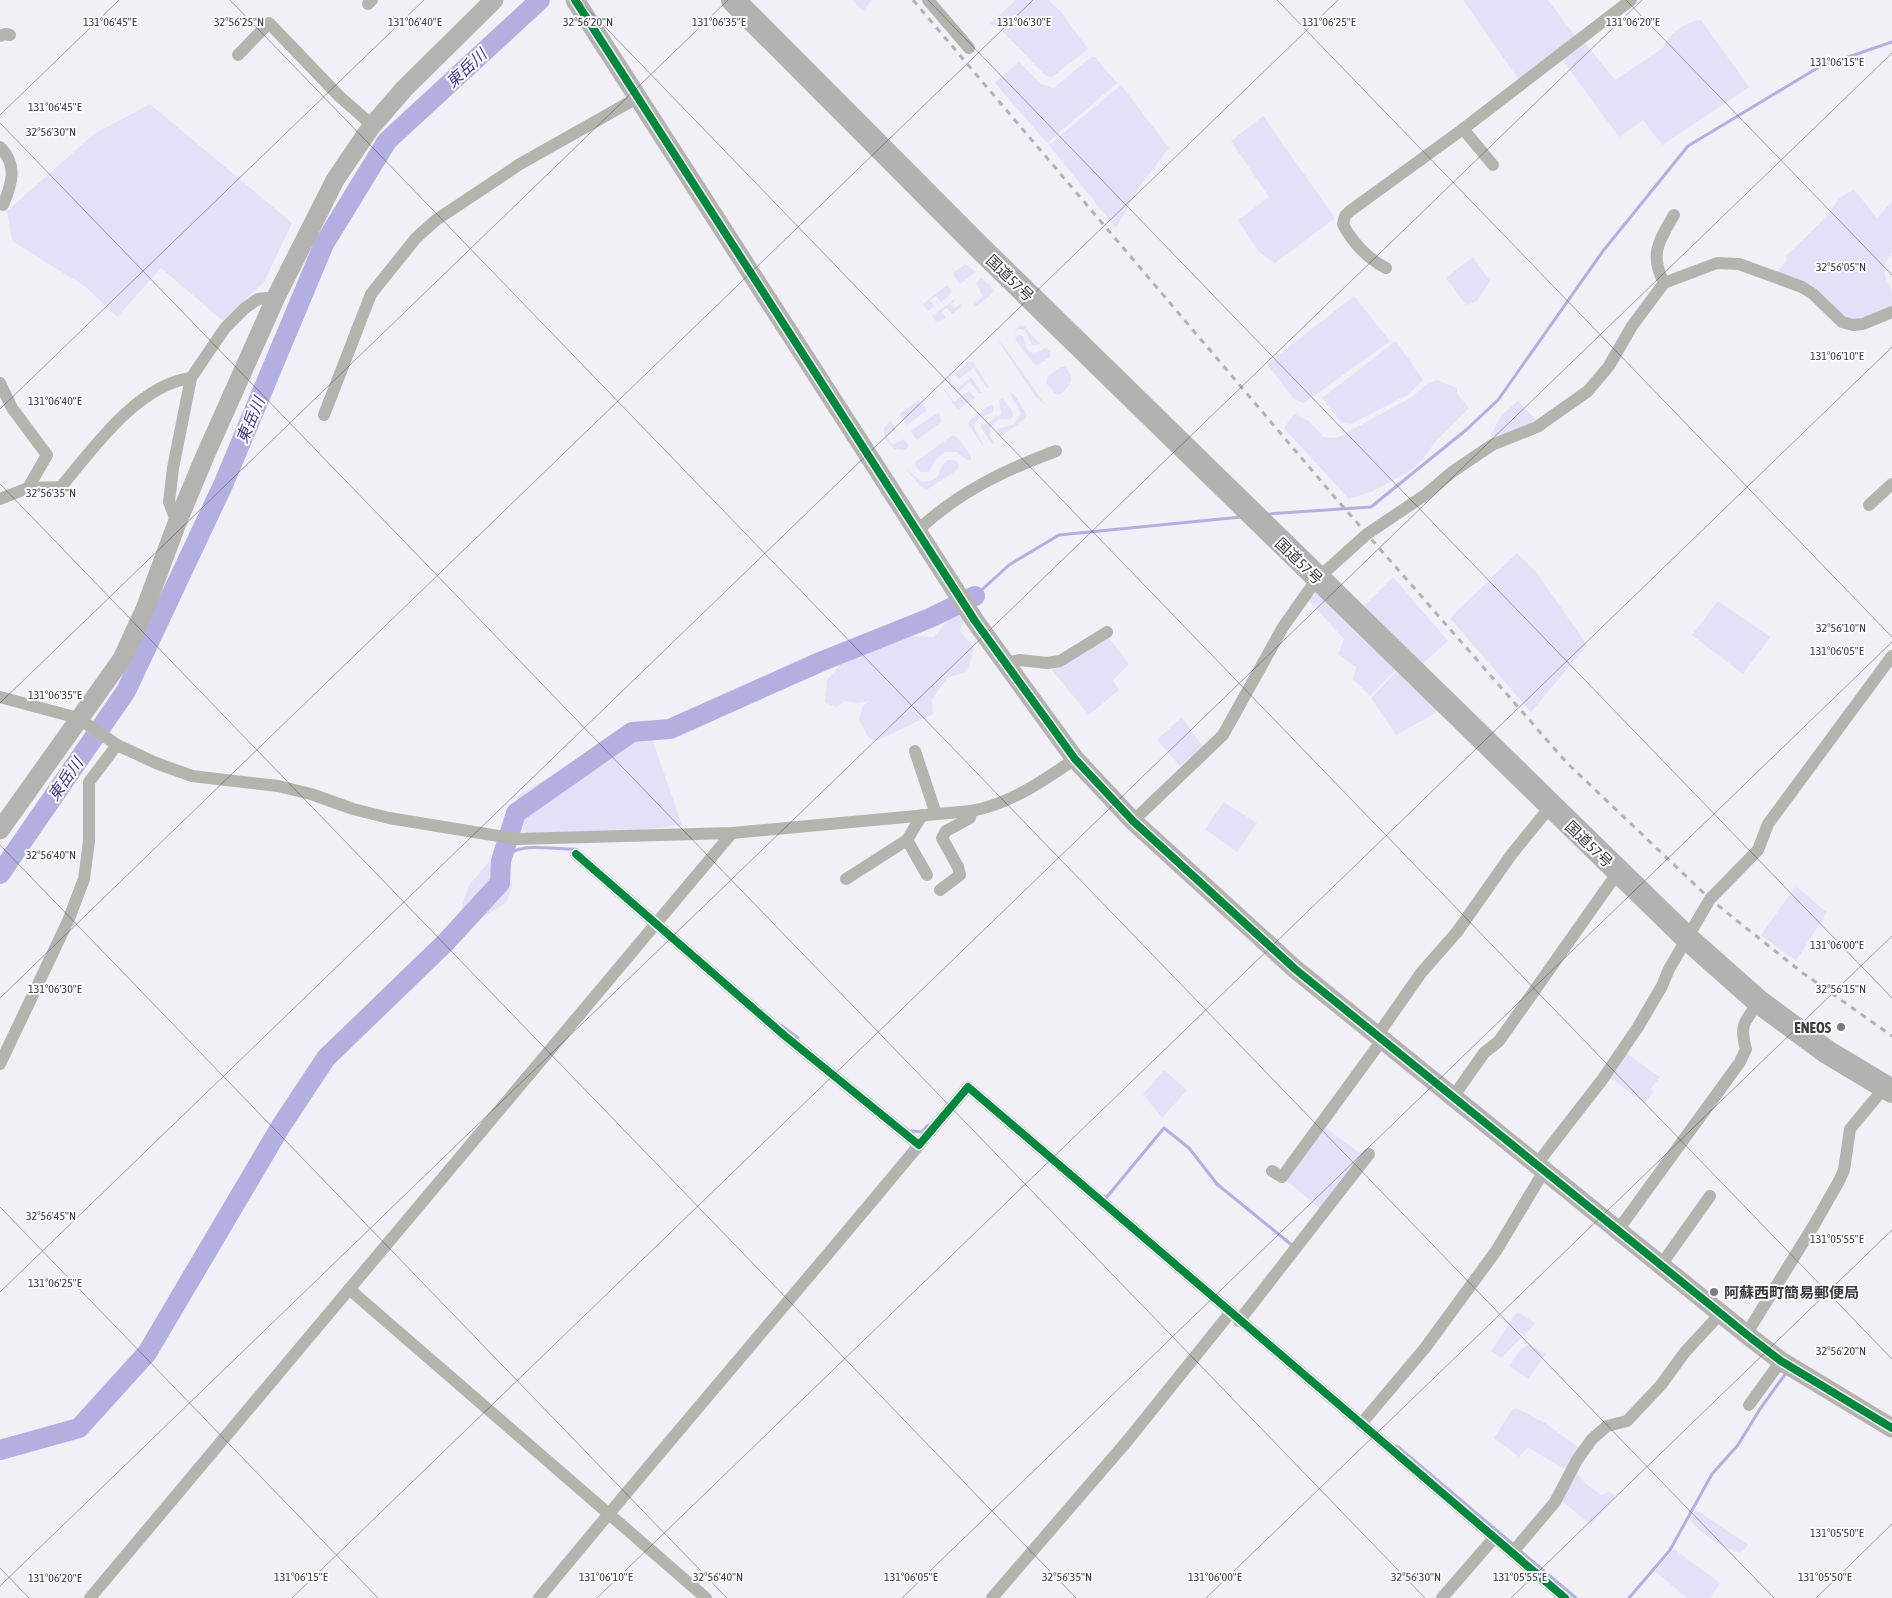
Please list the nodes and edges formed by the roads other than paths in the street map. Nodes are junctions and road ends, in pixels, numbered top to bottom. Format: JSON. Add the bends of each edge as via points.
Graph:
{"nodes":[{"id":1,"x":733,"y":0,"type":"edge"},
{"id":2,"x":928,"y":0,"type":"edge"},
{"id":3,"x":1631,"y":0,"type":"edge"},
{"id":4,"x":491,"y":1,"type":"edge"},
{"id":5,"x":577,"y":3,"type":"edge"},
{"id":6,"x":969,"y":48,"type":"dead end"},
{"id":7,"x":238,"y":55,"type":"dead end"},
{"id":8,"x":637,"y":98,"type":"junction"},
{"id":9,"x":372,"y":125,"type":"junction"},
{"id":10,"x":1463,"y":129,"type":"junction"},
{"id":11,"x":0,"y":147,"type":"edge"},
{"id":12,"x":1494,"y":165,"type":"dead end"},
{"id":13,"x":3,"y":205,"type":"dead end"},
{"id":14,"x":1674,"y":215,"type":"dead end"},
{"id":15,"x":1386,"y":268,"type":"dead end"},
{"id":16,"x":1664,"y":283,"type":"junction"},
{"id":17,"x":276,"y":297,"type":"junction"},
{"id":18,"x":1892,"y":312,"type":"edge"},
{"id":19,"x":191,"y":378,"type":"junction"},
{"id":20,"x":0,"y":383,"type":"edge"},
{"id":21,"x":324,"y":415,"type":"dead end"},
{"id":22,"x":1056,"y":451,"type":"dead end"},
{"id":23,"x":1892,"y":484,"type":"edge"},
{"id":24,"x":28,"y":488,"type":"junction"},
{"id":25,"x":0,"y":499,"type":"edge"},
{"id":26,"x":1870,"y":505,"type":"dead end"},
{"id":27,"x":177,"y":523,"type":"junction"},
{"id":28,"x":917,"y":531,"type":"junction"},
{"id":29,"x":1317,"y":579,"type":"junction"},
{"id":30,"x":1107,"y":632,"type":"dead end"},
{"id":31,"x":1892,"y":656,"type":"edge"},
{"id":32,"x":1006,"y":663,"type":"junction"},
{"id":33,"x":0,"y":697,"type":"edge"},
{"id":34,"x":78,"y":718,"type":"junction"},
{"id":35,"x":117,"y":745,"type":"junction"},
{"id":36,"x":915,"y":751,"type":"dead end"},
{"id":37,"x":1075,"y":759,"type":"junction"},
{"id":38,"x":1550,"y":807,"type":"junction"},
{"id":39,"x":971,"y":811,"type":"junction"},
{"id":40,"x":936,"y":814,"type":"junction"},
{"id":41,"x":922,"y":815,"type":"junction"},
{"id":42,"x":1133,"y":821,"type":"junction"},
{"id":43,"x":0,"y":830,"type":"edge"},
{"id":44,"x":732,"y":833,"type":"junction"},
{"id":45,"x":907,"y":840,"type":"junction"},
{"id":46,"x":576,"y":854,"type":"dead end"},
{"id":47,"x":1618,"y":872,"type":"junction"},
{"id":48,"x":927,"y":875,"type":"dead end"},
{"id":49,"x":846,"y":879,"type":"dead end"},
{"id":50,"x":940,"y":890,"type":"dead end"},
{"id":51,"x":656,"y":924,"type":"junction"},
{"id":52,"x":1688,"y":939,"type":"junction"},
{"id":53,"x":1759,"y":1002,"type":"junction"},
{"id":54,"x":1380,"y":1038,"type":"junction"},
{"id":55,"x":0,"y":1064,"type":"edge"},
{"id":56,"x":1889,"y":1089,"type":"edge"},
{"id":57,"x":1453,"y":1097,"type":"junction"},
{"id":58,"x":919,"y":1144,"type":"junction"},
{"id":59,"x":1369,"y":1154,"type":"dead end"},
{"id":60,"x":1540,"y":1168,"type":"junction"},
{"id":61,"x":1272,"y":1171,"type":"dead end"},
{"id":62,"x":1710,"y":1196,"type":"dead end"},
{"id":63,"x":1618,"y":1230,"type":"junction"},
{"id":64,"x":1662,"y":1265,"type":"junction"},
{"id":65,"x":349,"y":1289,"type":"junction"},
{"id":66,"x":1721,"y":1313,"type":"junction"},
{"id":67,"x":1235,"y":1317,"type":"junction"},
{"id":68,"x":1747,"y":1333,"type":"junction"},
{"id":69,"x":1781,"y":1361,"type":"junction"},
{"id":70,"x":1749,"y":1405,"type":"dead end"},
{"id":71,"x":1361,"y":1424,"type":"junction"},
{"id":72,"x":1892,"y":1428,"type":"edge"},
{"id":73,"x":609,"y":1513,"type":"junction"},
{"id":74,"x":1494,"y":1538,"type":"junction"},
{"id":75,"x":1512,"y":1553,"type":"junction"},
{"id":76,"x":90,"y":1598,"type":"edge"},
{"id":77,"x":539,"y":1598,"type":"edge"},
{"id":78,"x":706,"y":1598,"type":"edge"},
{"id":79,"x":992,"y":1598,"type":"edge"},
{"id":80,"x":1442,"y":1598,"type":"edge"},
{"id":81,"x":1565,"y":1598,"type":"edge"}],
"edges":[{"from":1,"to":29,"type":"highway","name":"国道57号"},
{"from":2,"to":6,"type":"street"},
{"from":3,"to":10,"type":"street"},
{"from":4,"to":9,"type":"street"},
{"from":5,"to":8,"type":"street"},
{"from":7,"to":9,"type":"street","via":[[269,23],[339,96]]},
{"from":8,"to":21,"type":"street","via":[[520,164],[436,220],[416,238],[371,294]]},
{"from":8,"to":28,"type":"street"},
{"from":9,"to":17,"type":"street","via":[[335,180]]},
{"from":10,"to":12,"type":"street"},
{"from":10,"to":15,"type":"street","via":[[1345,216],[1343,224],[1346,230],[1374,262]]},
{"from":11,"to":13,"type":"street","via":[[12,168],[13,181]]},
{"from":14,"to":16,"type":"street","via":[[1659,241],[1656,257]]},
{"from":16,"to":18,"type":"street","via":[[1717,263],[1739,264],[1802,287],[1842,322],[1864,324]]},
{"from":16,"to":29,"type":"street","via":[[1632,326],[1610,366],[1588,391],[1537,427],[1492,445],[1452,472],[1425,495],[1367,534]]},
{"from":17,"to":19,"type":"street","via":[[258,299],[225,328]]},
{"from":17,"to":27,"type":"street"},
{"from":19,"to":24,"type":"street","via":[[161,386],[108,430],[61,487]]},
{"from":19,"to":27,"type":"street","via":[[180,423],[169,502]]},
{"from":20,"to":24,"type":"street","via":[[12,408],[47,455]]},
{"from":22,"to":28,"type":"street","via":[[975,486],[936,512]]},
{"from":23,"to":26,"type":"street"},
{"from":24,"to":25,"type":"street"},
{"from":27,"to":34,"type":"street","via":[[145,610],[122,659]]},
{"from":28,"to":32,"type":"street"},
{"from":29,"to":38,"type":"highway","name":"国道57号"},
{"from":29,"to":42,"type":"street","via":[[1283,627],[1223,735]]},
{"from":30,"to":32,"type":"street","via":[[1060,661],[1019,660]]},
{"from":31,"to":52,"type":"street","via":[[1768,824],[1758,850],[1710,900]]},
{"from":32,"to":37,"type":"street"},
{"from":33,"to":34,"type":"street"},
{"from":34,"to":35,"type":"street"},
{"from":34,"to":43,"type":"street"},
{"from":35,"to":44,"type":"street","via":[[192,776],[278,786],[389,818],[517,839]]},
{"from":35,"to":55,"type":"street","via":[[89,782],[88,841],[84,879],[78,896]]},
{"from":36,"to":40,"type":"street"},
{"from":37,"to":39,"type":"street","via":[[1009,799]]},
{"from":37,"to":42,"type":"street"},
{"from":38,"to":47,"type":"highway","name":"国道57号"},
{"from":38,"to":54,"type":"street","via":[[1421,973]]},
{"from":39,"to":40,"type":"street"},
{"from":39,"to":50,"type":"street","via":[[970,818],[946,831],[942,838],[960,875]]},
{"from":40,"to":41,"type":"street"},
{"from":41,"to":44,"type":"street"},
{"from":41,"to":45,"type":"street"},
{"from":42,"to":54,"type":"street","via":[[1295,968]]},
{"from":44,"to":51,"type":"street"},
{"from":45,"to":48,"type":"street"},
{"from":45,"to":49,"type":"street"},
{"from":46,"to":51,"type":"street"},
{"from":47,"to":52,"type":"highway","name":"国道57号"},
{"from":47,"to":57,"type":"street","via":[[1499,1041],[1484,1053]]},
{"from":51,"to":58,"type":"street","via":[[785,1036]]},
{"from":51,"to":65,"type":"street"},
{"from":52,"to":53,"type":"highway","name":"国道57号"},
{"from":52,"to":60,"type":"street","via":[[1638,1027]]},
{"from":53,"to":56,"type":"highway","name":"国道57号","via":[[1827,1052]]},
{"from":53,"to":63,"type":"street","via":[[1743,1024],[1741,1034],[1746,1049],[1740,1062]]},
{"from":54,"to":57,"type":"street"},
{"from":54,"to":61,"type":"street","via":[[1282,1177]]},
{"from":56,"to":68,"type":"street","via":[[1850,1129],[1844,1170],[1839,1181]]},
{"from":57,"to":60,"type":"street"},
{"from":58,"to":67,"type":"street","via":[[968,1087]]},
{"from":58,"to":73,"type":"street"},
{"from":59,"to":67,"type":"street"},
{"from":60,"to":63,"type":"street"},
{"from":60,"to":71,"type":"street","via":[[1496,1251],[1425,1348]]},
{"from":62,"to":64,"type":"street"},
{"from":63,"to":64,"type":"street"},
{"from":64,"to":66,"type":"street"},
{"from":65,"to":73,"type":"street"},
{"from":65,"to":76,"type":"street"},
{"from":66,"to":68,"type":"street"},
{"from":66,"to":75,"type":"street","via":[[1627,1422],[1606,1426],[1592,1439],[1576,1460],[1555,1502]]},
{"from":67,"to":71,"type":"street"},
{"from":67,"to":79,"type":"street"},
{"from":68,"to":69,"type":"street"},
{"from":69,"to":70,"type":"street"},
{"from":69,"to":72,"type":"street"},
{"from":71,"to":74,"type":"street"},
{"from":73,"to":77,"type":"street"},
{"from":73,"to":78,"type":"street"},
{"from":74,"to":75,"type":"street"},
{"from":74,"to":80,"type":"street"},
{"from":75,"to":81,"type":"street"}]}
